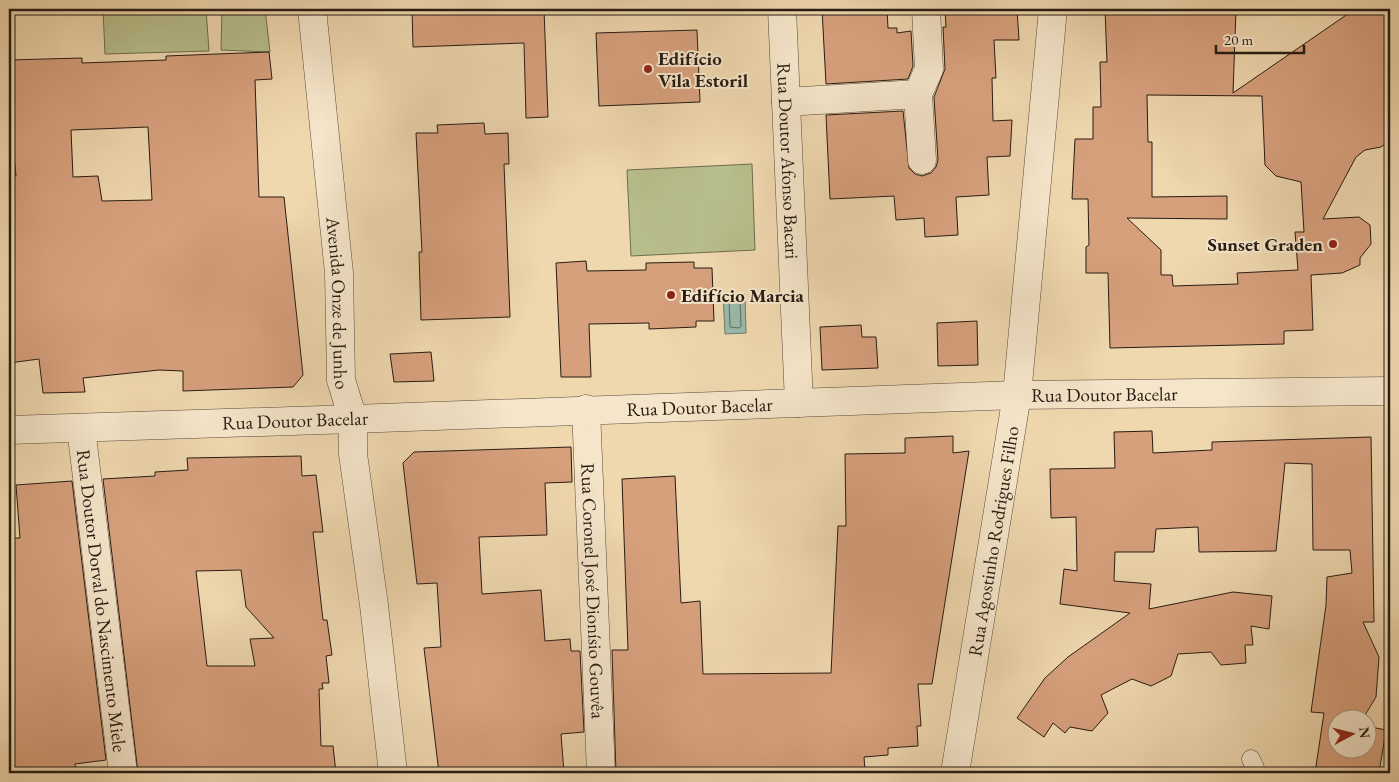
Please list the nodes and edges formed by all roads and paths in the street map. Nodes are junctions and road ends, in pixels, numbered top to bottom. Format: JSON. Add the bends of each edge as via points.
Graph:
{"nodes":[{"id":1,"x":312,"y":9,"type":"edge"},
{"id":2,"x":782,"y":9,"type":"edge"},
{"id":3,"x":926,"y":9,"type":"edge"},
{"id":4,"x":1053,"y":9,"type":"edge"},
{"id":5,"x":918,"y":94,"type":"junction"},
{"id":6,"x":786,"y":102,"type":"junction"},
{"id":7,"x":922,"y":160,"type":"dead end"},
{"id":8,"x":1390,"y":392,"type":"edge"},
{"id":9,"x":1017,"y":395,"type":"junction"},
{"id":10,"x":798,"y":403,"type":"junction"},
{"id":11,"x":586,"y":409,"type":"junction"},
{"id":12,"x":359,"y":418,"type":"junction"},
{"id":13,"x":81,"y":428,"type":"junction"},
{"id":14,"x":9,"y":430,"type":"edge"},
{"id":15,"x":123,"y":773,"type":"edge"},
{"id":16,"x":393,"y":773,"type":"edge"},
{"id":17,"x":601,"y":773,"type":"edge"},
{"id":18,"x":955,"y":773,"type":"edge"}],
"edges":[{"from":1,"to":12,"type":"street","name":"Avenida Onze de Junho","via":[[338,273],[340,380]]},
{"from":2,"to":6,"type":"street","name":"Rua Doutor Afonso Bacari"},
{"from":3,"to":5,"type":"street","via":[[929,69]]},
{"from":4,"to":9,"type":"street","name":"Rua Agostinho Rodrigues Filho"},
{"from":5,"to":6,"type":"street"},
{"from":5,"to":7,"type":"street"},
{"from":6,"to":10,"type":"street","name":"Rua Doutor Afonso Bacari"},
{"from":8,"to":9,"type":"street","name":"Rua Doutor Bacelar"},
{"from":9,"to":10,"type":"street","name":"Rua Doutor Bacelar"},
{"from":9,"to":18,"type":"street","name":"Rua Agostinho Rodrigues Filho"},
{"from":10,"to":11,"type":"street","name":"Rua Doutor Bacelar"},
{"from":11,"to":12,"type":"street","name":"Rua Doutor Bacelar"},
{"from":11,"to":17,"type":"street","name":"Rua Coronel José Dionísio Gouvêa"},
{"from":12,"to":13,"type":"street","name":"Rua Doutor Bacelar"},
{"from":12,"to":16,"type":"street","name":"Avenida Onze de Junho","via":[[353,454]]},
{"from":13,"to":14,"type":"street","name":"Rua Doutor Bacelar"},
{"from":13,"to":15,"type":"street","name":"Rua Doutor Dorval do Nascimento Miele"}]}
